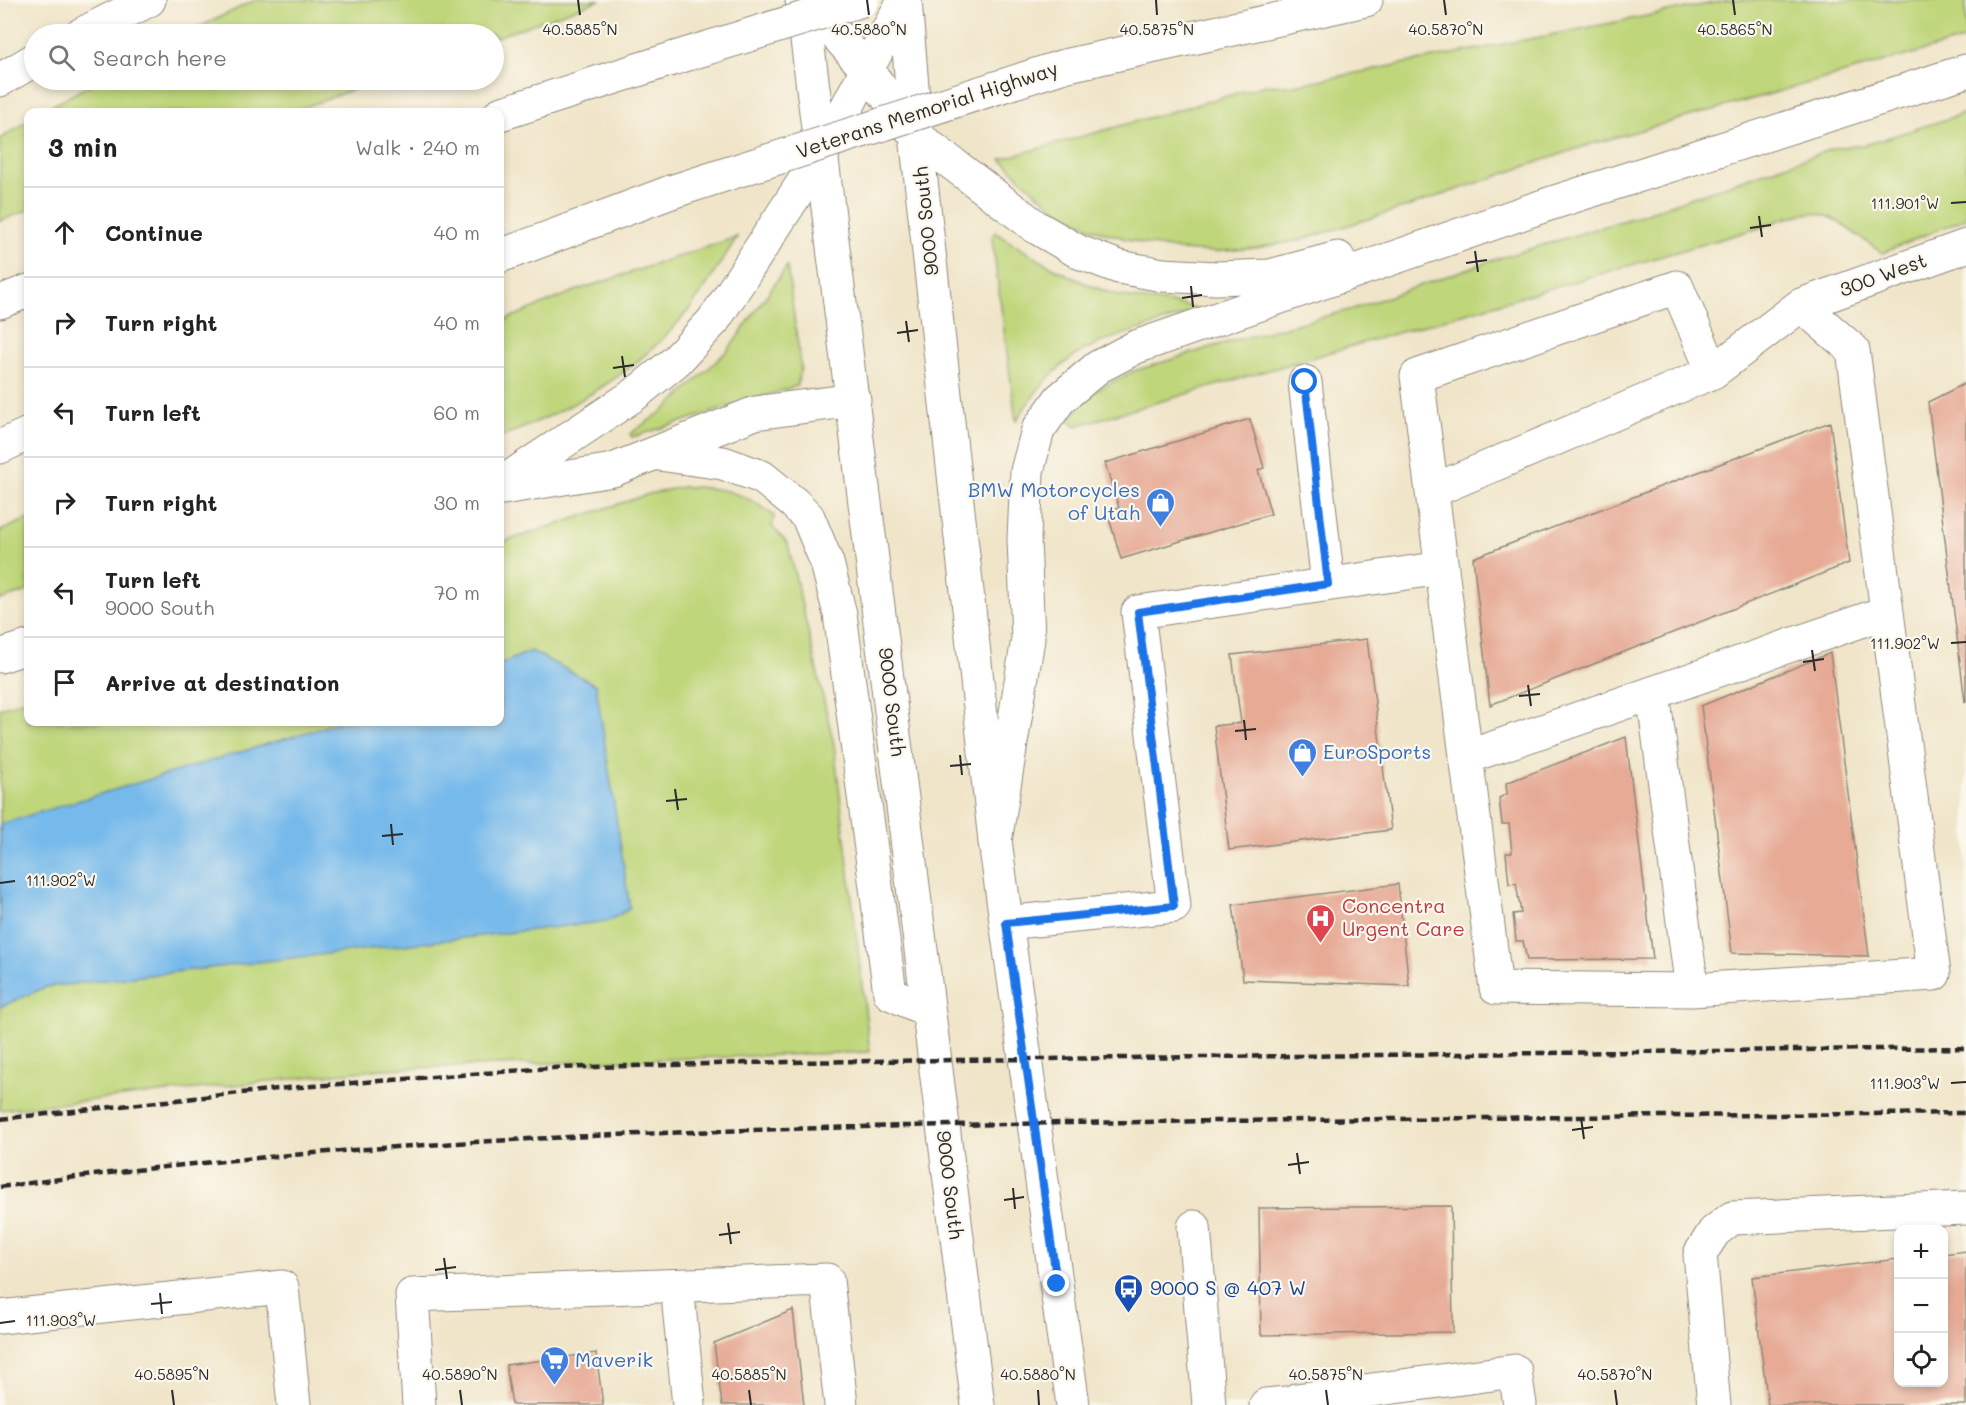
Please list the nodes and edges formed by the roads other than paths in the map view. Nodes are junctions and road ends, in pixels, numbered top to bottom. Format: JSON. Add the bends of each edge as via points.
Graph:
{"nodes":[{"id":1,"x":149,"y":0,"type":"edge"},
{"id":2,"x":804,"y":0,"type":"edge"},
{"id":3,"x":862,"y":0,"type":"edge"},
{"id":4,"x":904,"y":0,"type":"edge"},
{"id":5,"x":1366,"y":0,"type":"edge"},
{"id":6,"x":102,"y":24,"type":"edge"},
{"id":7,"x":24,"y":66,"type":"edge"},
{"id":8,"x":1966,"y":70,"type":"edge"},
{"id":9,"x":867,"y":71,"type":"junction"},
{"id":10,"x":0,"y":80,"type":"edge"},
{"id":11,"x":504,"y":113,"type":"edge"},
{"id":12,"x":916,"y":136,"type":"junction"},
{"id":13,"x":823,"y":152,"type":"junction"},
{"id":14,"x":1549,"y":204,"type":"junction"},
{"id":15,"x":1966,"y":246,"type":"edge"},
{"id":16,"x":504,"y":255,"type":"edge"},
{"id":17,"x":24,"y":293,"type":"edge"},
{"id":18,"x":0,"y":302,"type":"edge"},
{"id":19,"x":1801,"y":305,"type":"junction"},
{"id":20,"x":1713,"y":372,"type":"junction"},
{"id":21,"x":1305,"y":382,"type":"dead end"},
{"id":22,"x":854,"y":400,"type":"junction"},
{"id":23,"x":24,"y":436,"type":"edge"},
{"id":24,"x":0,"y":447,"type":"edge"},
{"id":25,"x":659,"y":454,"type":"junction"},
{"id":26,"x":504,"y":480,"type":"edge"},
{"id":27,"x":504,"y":487,"type":"edge"},
{"id":28,"x":1432,"y":491,"type":"junction"},
{"id":29,"x":1442,"y":568,"type":"junction"},
{"id":30,"x":1328,"y":584,"type":"junction"},
{"id":31,"x":1887,"y":612,"type":"junction"},
{"id":32,"x":24,"y":648,"type":"edge"},
{"id":33,"x":0,"y":656,"type":"edge"},
{"id":34,"x":1653,"y":693,"type":"junction"},
{"id":35,"x":1467,"y":757,"type":"junction"},
{"id":36,"x":995,"y":841,"type":"junction"},
{"id":37,"x":1006,"y":923,"type":"junction"},
{"id":38,"x":1692,"y":990,"type":"junction"},
{"id":39,"x":927,"y":1010,"type":"junction"},
{"id":40,"x":1966,"y":1208,"type":"edge"},
{"id":41,"x":1194,"y":1227,"type":"dead end"},
{"id":42,"x":677,"y":1286,"type":"junction"},
{"id":43,"x":0,"y":1317,"type":"edge"},
{"id":44,"x":1286,"y":1404,"type":"edge"},
{"id":45,"x":294,"y":1405,"type":"edge"},
{"id":46,"x":419,"y":1405,"type":"edge"},
{"id":47,"x":689,"y":1405,"type":"edge"},
{"id":48,"x":841,"y":1405,"type":"edge"},
{"id":49,"x":978,"y":1405,"type":"edge"},
{"id":50,"x":1073,"y":1405,"type":"edge"},
{"id":51,"x":1209,"y":1405,"type":"edge"},
{"id":52,"x":1520,"y":1405,"type":"edge"},
{"id":53,"x":1714,"y":1405,"type":"edge"}],
"edges":[{"from":1,"to":6,"type":"main road"},
{"from":2,"to":9,"type":"main road"},
{"from":2,"to":13,"type":"main road","name":"9000 South"},
{"from":3,"to":11,"type":"main road","bridge":true},
{"from":4,"to":9,"type":"main road"},
{"from":4,"to":12,"type":"main road","name":"9000 South"},
{"from":5,"to":16,"type":"main road","name":"Veterans Memorial Highway","bridge":true,"via":[[1064,66],[671,192]]},
{"from":7,"to":10,"type":"main road"},
{"from":8,"to":14,"type":"main road"},
{"from":9,"to":12,"type":"main road"},
{"from":9,"to":13,"type":"main road"},
{"from":12,"to":14,"type":"main road","via":[[1036,227],[1079,252],[1119,267],[1163,275],[1270,276]]},
{"from":12,"to":36,"type":"main road","name":"9000 South"},
{"from":13,"to":22,"type":"main road","name":"9000 South"},
{"from":13,"to":26,"type":"main road","via":[[714,320],[676,361],[634,395]]},
{"from":14,"to":36,"type":"main road","via":[[1136,347],[1098,367],[1060,399],[1038,430],[1028,471],[1024,539],[1028,639]]},
{"from":15,"to":19,"type":"main road","name":"300 West"},
{"from":17,"to":18,"type":"main road"},
{"from":19,"to":20,"type":"main road","name":"300 West"},
{"from":19,"to":31,"type":"main road","via":[[1853,350]]},
{"from":20,"to":28,"type":"main road","name":"300 West"},
{"from":20,"to":28,"type":"main road","via":[[1677,287],[1417,376]]},
{"from":21,"to":30,"type":"main road"},
{"from":22,"to":25,"type":"main road","via":[[755,413]]},
{"from":22,"to":39,"type":"main road","name":"9000 South"},
{"from":23,"to":24,"type":"main road"},
{"from":25,"to":27,"type":"main road","via":[[613,470]]},
{"from":25,"to":39,"type":"main road","via":[[723,463],[762,477],[808,517],[827,563],[840,614],[890,993]]},
{"from":28,"to":29,"type":"main road"},
{"from":29,"to":30,"type":"main road"},
{"from":29,"to":35,"type":"main road"},
{"from":30,"to":37,"type":"main road","via":[[1138,612],[1174,906]]},
{"from":31,"to":34,"type":"main road"},
{"from":31,"to":38,"type":"main road","via":[[1934,974]]},
{"from":32,"to":33,"type":"main road"},
{"from":34,"to":35,"type":"main road"},
{"from":34,"to":38,"type":"main road"},
{"from":35,"to":38,"type":"main road","via":[[1496,988]]},
{"from":36,"to":37,"type":"main road","name":"9000 South"},
{"from":37,"to":50,"type":"main road","name":"9000 South"},
{"from":39,"to":49,"type":"main road","name":"9000 South"},
{"from":40,"to":53,"type":"main road","via":[[1732,1218],[1714,1232],[1700,1254]]},
{"from":41,"to":51,"type":"main road"},
{"from":42,"to":46,"type":"main road","via":[[412,1295]]},
{"from":42,"to":47,"type":"main road"},
{"from":42,"to":48,"type":"main road","via":[[827,1280]]},
{"from":43,"to":45,"type":"main road","via":[[282,1287]]},
{"from":44,"to":52,"type":"main road","via":[[1515,1371]]}]}
